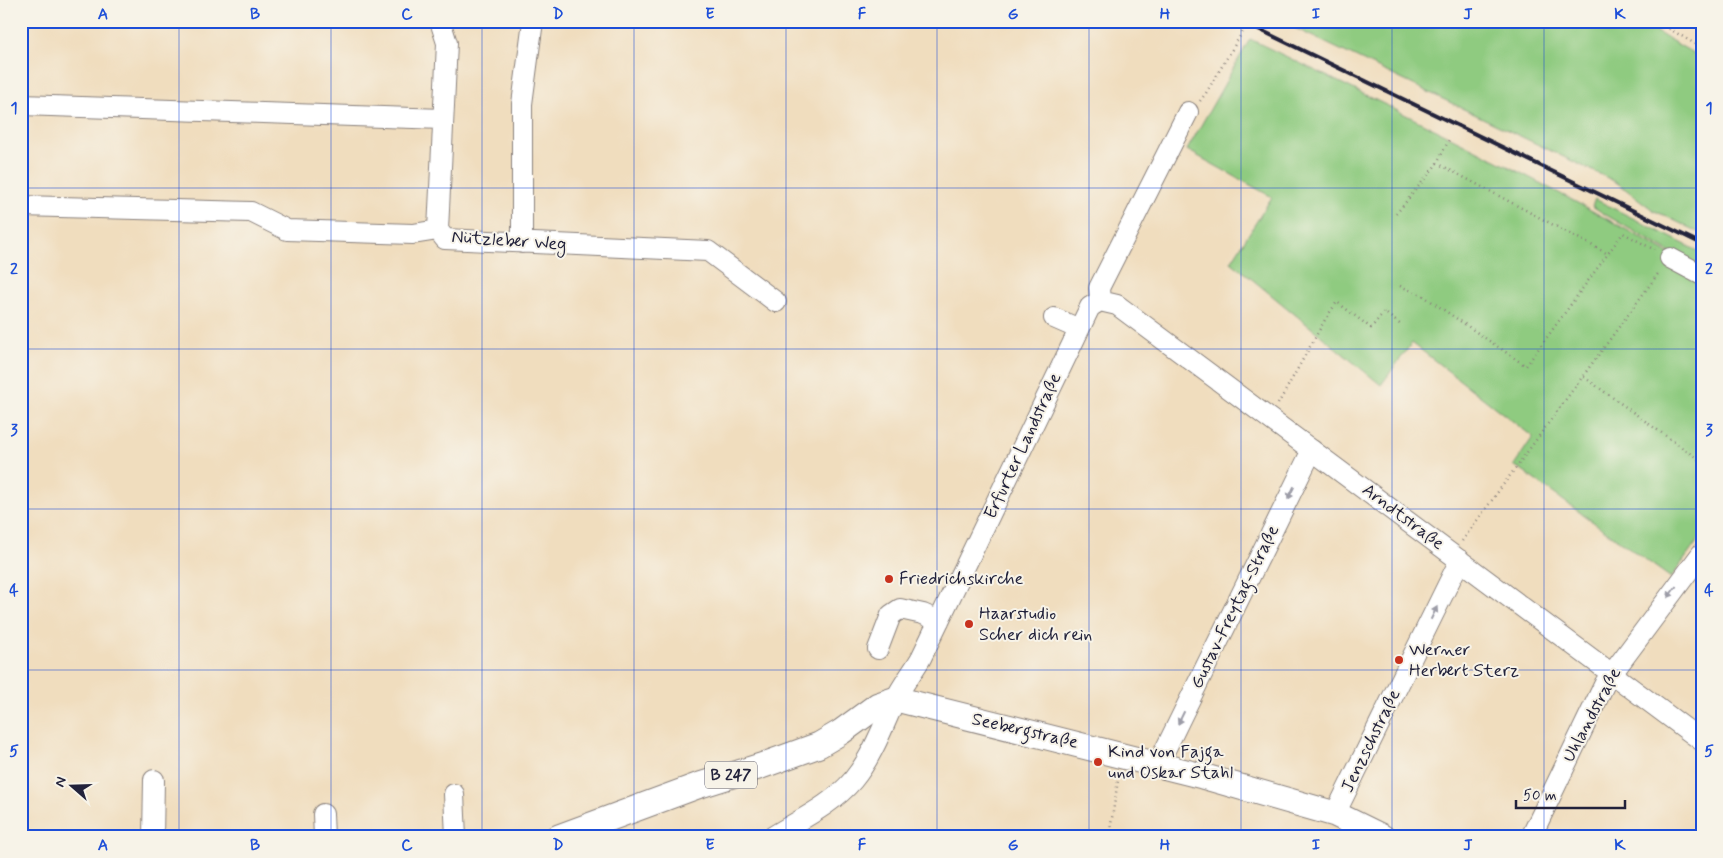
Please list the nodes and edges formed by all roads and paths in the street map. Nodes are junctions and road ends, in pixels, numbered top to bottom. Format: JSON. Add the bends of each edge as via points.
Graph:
{"nodes":[{"id":1,"x":440,"y":21,"type":"edge"},
{"id":2,"x":533,"y":21,"type":"edge"},
{"id":3,"x":1656,"y":21,"type":"edge"},
{"id":4,"x":1243,"y":31,"type":"dead end"},
{"id":5,"x":1702,"y":48,"type":"edge"},
{"id":6,"x":21,"y":105,"type":"edge"},
{"id":7,"x":1188,"y":112,"type":"joint"},
{"id":8,"x":443,"y":119,"type":"junction"},
{"id":9,"x":1450,"y":138,"type":"dead end"},
{"id":10,"x":1437,"y":163,"type":"junction"},
{"id":11,"x":21,"y":206,"type":"edge"},
{"id":12,"x":1396,"y":214,"type":"dead end"},
{"id":13,"x":438,"y":230,"type":"junction"},
{"id":14,"x":522,"y":243,"type":"junction"},
{"id":15,"x":1608,"y":254,"type":"junction"},
{"id":16,"x":1670,"y":258,"type":"junction"},
{"id":17,"x":1702,"y":275,"type":"edge"},
{"id":18,"x":1400,"y":286,"type":"dead end"},
{"id":19,"x":1100,"y":301,"type":"junction"},
{"id":20,"x":776,"y":302,"type":"dead end"},
{"id":21,"x":1054,"y":318,"type":"dead end"},
{"id":22,"x":1401,"y":325,"type":"dead end"},
{"id":23,"x":1079,"y":330,"type":"junction"},
{"id":24,"x":1584,"y":377,"type":"junction"},
{"id":25,"x":1270,"y":418,"type":"junction"},
{"id":26,"x":1312,"y":450,"type":"junction"},
{"id":27,"x":1702,"y":462,"type":"edge"},
{"id":28,"x":1702,"y":553,"type":"edge"},
{"id":29,"x":1456,"y":557,"type":"junction"},
{"id":30,"x":939,"y":621,"type":"junction"},
{"id":31,"x":878,"y":649,"type":"dead end"},
{"id":32,"x":1611,"y":673,"type":"junction"},
{"id":33,"x":896,"y":699,"type":"junction"},
{"id":34,"x":1702,"y":741,"type":"edge"},
{"id":35,"x":1160,"y":764,"type":"junction"},
{"id":36,"x":1120,"y":769,"type":"dead end"},
{"id":37,"x":154,"y":780,"type":"dead end"},
{"id":38,"x":454,"y":794,"type":"dead end"},
{"id":39,"x":323,"y":814,"type":"dead end"},
{"id":40,"x":1335,"y":814,"type":"junction"},
{"id":41,"x":153,"y":837,"type":"edge"},
{"id":42,"x":324,"y":837,"type":"edge"},
{"id":43,"x":456,"y":837,"type":"edge"},
{"id":44,"x":559,"y":837,"type":"edge"},
{"id":45,"x":772,"y":837,"type":"edge"},
{"id":46,"x":1109,"y":837,"type":"edge"},
{"id":47,"x":1382,"y":837,"type":"edge"},
{"id":48,"x":1531,"y":837,"type":"edge"}],
"edges":[{"from":1,"to":8,"type":"street","name":"Nützleber Weg","via":[[447,43]]},
{"from":2,"to":14,"type":"street","via":[[522,104]]},
{"from":3,"to":5,"type":"path"},
{"from":4,"to":7,"type":"path","via":[[1203,98]]},
{"from":6,"to":8,"type":"street"},
{"from":7,"to":19,"type":"street","via":[[1099,288]]},
{"from":8,"to":13,"type":"street","name":"Nützleber Weg"},
{"from":9,"to":10,"type":"path"},
{"from":10,"to":12,"type":"path"},
{"from":10,"to":15,"type":"path"},
{"from":11,"to":13,"type":"street","via":[[251,212],[287,230],[413,234]]},
{"from":13,"to":14,"type":"street","name":"Nützleber Weg","via":[[445,239]]},
{"from":14,"to":20,"type":"street","name":"Nützleber Weg","via":[[708,251]]},
{"from":15,"to":16,"type":"path","via":[[1623,233]]},
{"from":15,"to":18,"type":"path","via":[[1526,366],[1422,295]]},
{"from":16,"to":17,"type":"street"},
{"from":16,"to":24,"type":"path"},
{"from":19,"to":23,"type":"street","name":"Erfurter Landstraße","via":[[1090,307]]},
{"from":19,"to":25,"type":"street","name":"Arndtstraße","via":[[1117,305]]},
{"from":21,"to":23,"type":"street"},
{"from":22,"to":25,"type":"path","via":[[1384,312],[1371,328],[1337,302]]},
{"from":23,"to":30,"type":"street","name":"Erfurter Landstraße"},
{"from":24,"to":27,"type":"path"},
{"from":24,"to":29,"type":"path"},
{"from":25,"to":26,"type":"street","name":"Arndtstraße"},
{"from":26,"to":29,"type":"street","name":"Arndtstraße"},
{"from":26,"to":35,"type":"street","name":"Gustav-Freytag-Straße","one_way":true},
{"from":28,"to":32,"type":"street","name":"Uhlandstraße","one_way":true},
{"from":29,"to":32,"type":"street","name":"Arndtstraße"},
{"from":40,"to":29,"type":"street","name":"Jenzschstraße","one_way":true},
{"from":30,"to":31,"type":"street","via":[[900,609],[891,615]]},
{"from":30,"to":33,"type":"street","name":"Erfurter Landstraße"},
{"from":32,"to":34,"type":"street","name":"Arndtstraße"},
{"from":32,"to":48,"type":"street","name":"Uhlandstraße"},
{"from":33,"to":35,"type":"main road","name":"Seebergstraße"},
{"from":33,"to":44,"type":"main road","number":"B 247","via":[[878,705],[819,745]]},
{"from":33,"to":45,"type":"street","name":"Erfurter Landstraße","via":[[877,742],[852,781],[838,795]]},
{"from":35,"to":40,"type":"main road","name":"Seebergstraße"},
{"from":36,"to":46,"type":"path"},
{"from":37,"to":41,"type":"street"},
{"from":38,"to":43,"type":"street"},
{"from":39,"to":42,"type":"street"},
{"from":40,"to":47,"type":"main road","name":"Seebergstraße"}]}
